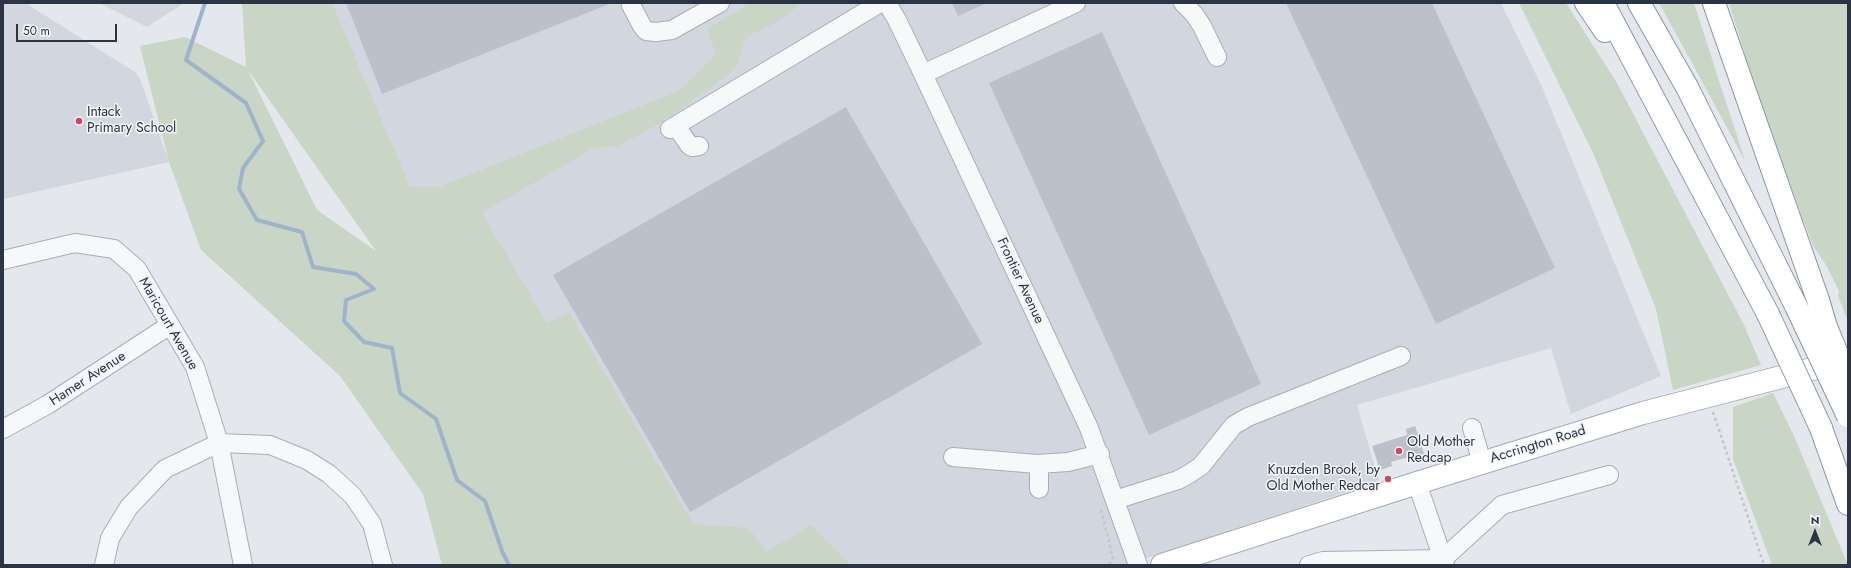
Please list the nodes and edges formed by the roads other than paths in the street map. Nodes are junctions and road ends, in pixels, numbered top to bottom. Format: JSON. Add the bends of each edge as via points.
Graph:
{"nodes":[{"id":1,"x":720,"y":3,"type":"edge"},
{"id":2,"x":880,"y":3,"type":"edge"},
{"id":3,"x":887,"y":3,"type":"edge"},
{"id":4,"x":1076,"y":3,"type":"edge"},
{"id":5,"x":1183,"y":3,"type":"edge"},
{"id":6,"x":1586,"y":3,"type":"edge"},
{"id":7,"x":1603,"y":3,"type":"edge"},
{"id":8,"x":1639,"y":3,"type":"edge"},
{"id":9,"x":1714,"y":3,"type":"edge"},
{"id":10,"x":632,"y":5,"type":"dead end"},
{"id":11,"x":1217,"y":57,"type":"dead end"},
{"id":12,"x":923,"y":74,"type":"junction"},
{"id":13,"x":1656,"y":106,"type":"junction"},
{"id":14,"x":698,"y":146,"type":"dead end"},
{"id":15,"x":3,"y":260,"type":"edge"},
{"id":16,"x":170,"y":325,"type":"junction"},
{"id":17,"x":1401,"y":356,"type":"dead end"},
{"id":18,"x":1848,"y":359,"type":"edge"},
{"id":19,"x":1848,"y":380,"type":"edge"},
{"id":20,"x":1848,"y":416,"type":"edge"},
{"id":21,"x":1472,"y":428,"type":"dead end"},
{"id":22,"x":3,"y":429,"type":"edge"},
{"id":23,"x":219,"y":443,"type":"junction"},
{"id":24,"x":1100,"y":454,"type":"junction"},
{"id":25,"x":953,"y":457,"type":"dead end"},
{"id":26,"x":1482,"y":463,"type":"junction"},
{"id":27,"x":1040,"y":464,"type":"junction"},
{"id":28,"x":1610,"y":475,"type":"dead end"},
{"id":29,"x":1417,"y":483,"type":"junction"},
{"id":30,"x":1039,"y":489,"type":"dead end"},
{"id":31,"x":1115,"y":500,"type":"junction"},
{"id":32,"x":1848,"y":504,"type":"edge"},
{"id":33,"x":1444,"y":562,"type":"edge"},
{"id":34,"x":104,"y":565,"type":"edge"},
{"id":35,"x":243,"y":565,"type":"edge"},
{"id":36,"x":383,"y":565,"type":"edge"},
{"id":37,"x":1138,"y":565,"type":"edge"},
{"id":38,"x":1162,"y":565,"type":"edge"},
{"id":39,"x":1308,"y":565,"type":"edge"}],
"edges":[{"from":1,"to":10,"type":"street","via":[[672,30],[656,32],[646,31]]},
{"from":2,"to":14,"type":"street","via":[[673,127],[688,145]]},
{"from":3,"to":12,"type":"street","name":"Frontier Avenue"},
{"from":4,"to":12,"type":"street"},
{"from":5,"to":11,"type":"street","via":[[1202,26]]},
{"from":6,"to":13,"type":"main road"},
{"from":7,"to":13,"type":"main road"},
{"from":8,"to":20,"type":"main road","bridge":true,"via":[[1687,87]]},
{"from":9,"to":19,"type":"main road","bridge":true,"via":[[1826,327]]},
{"from":12,"to":24,"type":"street","name":"Frontier Avenue"},
{"from":13,"to":32,"type":"main road","bridge":true,"via":[[1768,314],[1821,428]]},
{"from":15,"to":16,"type":"street","name":"Maricourt Avenue","via":[[74,243],[114,250],[137,269]]},
{"from":16,"to":22,"type":"street","name":"Hamer Avenue","via":[[47,406]]},
{"from":16,"to":23,"type":"street","name":"Maricourt Avenue","via":[[195,367]]},
{"from":17,"to":31,"type":"street","via":[[1248,417],[1234,425],[1201,466],[1189,474],[1178,480]]},
{"from":18,"to":26,"type":"main road","name":"Accrington Road","via":[[1643,413]]},
{"from":21,"to":26,"type":"street"},
{"from":23,"to":34,"type":"street","via":[[165,469],[129,507],[110,538]]},
{"from":23,"to":35,"type":"street","name":"Maricourt Avenue"},
{"from":23,"to":36,"type":"street","via":[[270,445],[307,460],[329,474],[353,496],[372,524]]},
{"from":24,"to":27,"type":"street","via":[[1068,462]]},
{"from":24,"to":31,"type":"street","name":"Frontier Avenue"},
{"from":25,"to":27,"type":"street"},
{"from":26,"to":29,"type":"main road","name":"Accrington Road"},
{"from":27,"to":30,"type":"street"},
{"from":28,"to":33,"type":"street","via":[[1502,505]]},
{"from":29,"to":33,"type":"street"},
{"from":29,"to":38,"type":"main road","name":"Accrington Road"},
{"from":31,"to":37,"type":"street","name":"Frontier Avenue"},
{"from":33,"to":39,"type":"street","via":[[1323,561]]}]}
